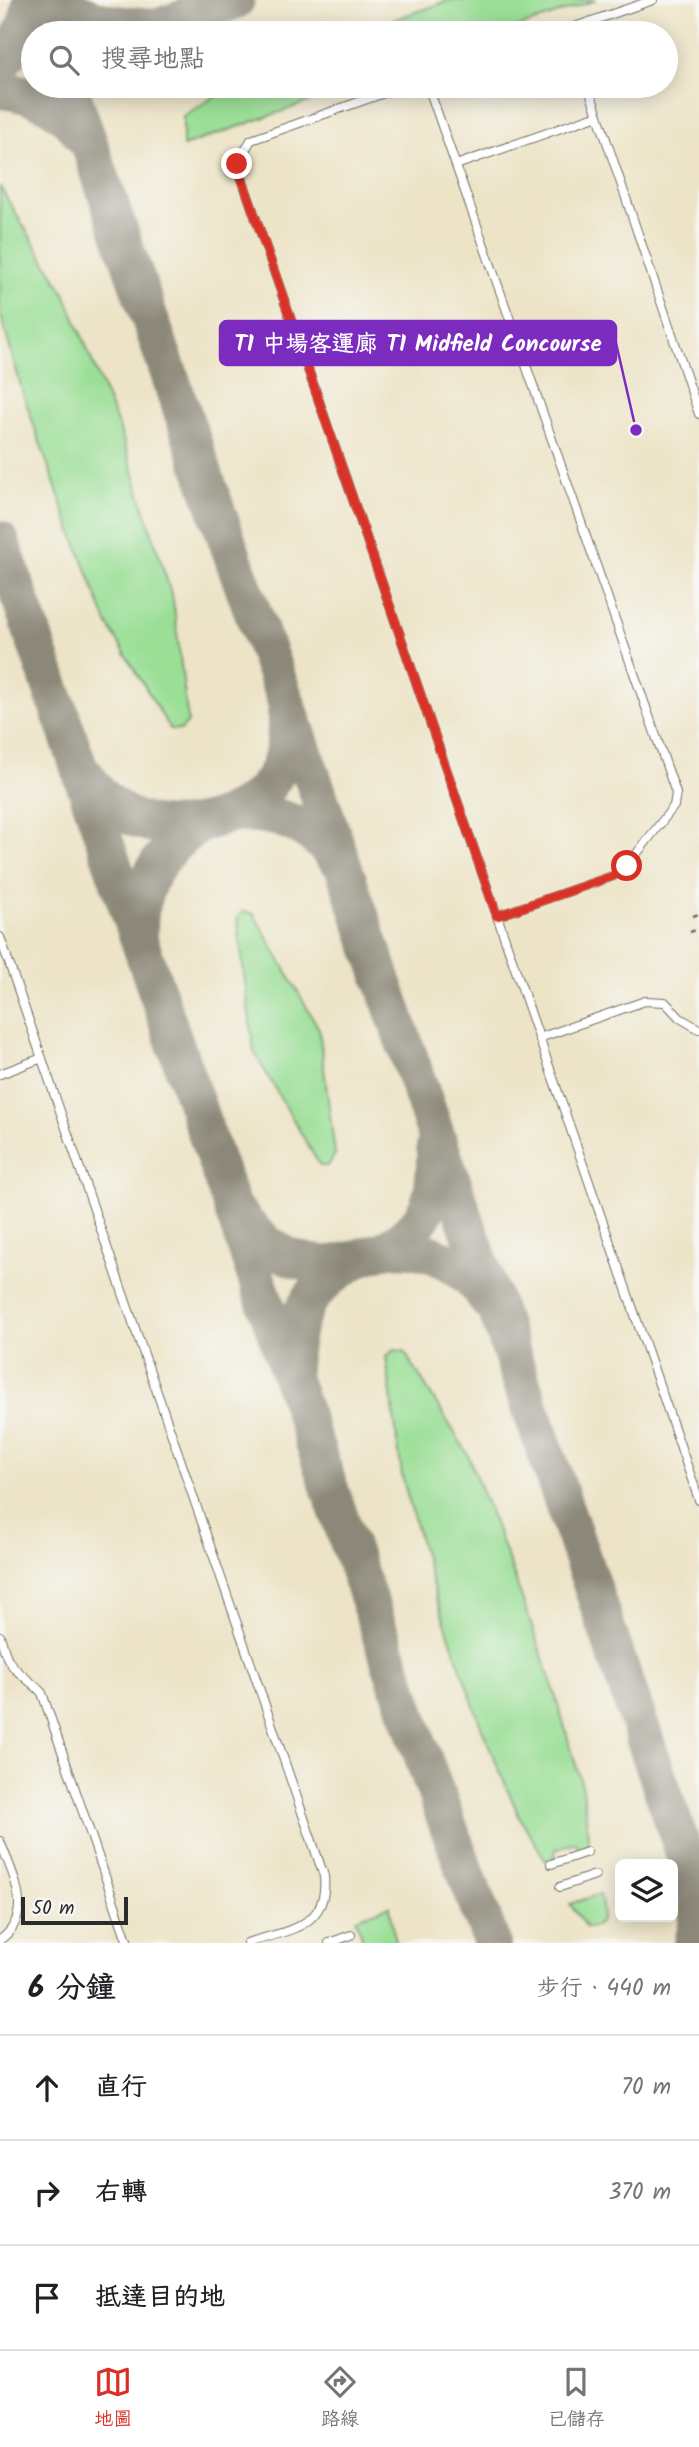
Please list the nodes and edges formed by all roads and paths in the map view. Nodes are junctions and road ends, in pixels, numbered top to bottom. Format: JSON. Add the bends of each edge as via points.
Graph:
{"nodes":[{"id":1,"x":653,"y":0,"type":"edge"},
{"id":2,"x":596,"y":21,"type":"edge"},
{"id":3,"x":370,"y":98,"type":"edge"},
{"id":4,"x":432,"y":98,"type":"edge"},
{"id":5,"x":592,"y":98,"type":"edge"},
{"id":6,"x":598,"y":115,"type":"junction"},
{"id":7,"x":456,"y":165,"type":"junction"},
{"id":8,"x":699,"y":414,"type":"edge"},
{"id":9,"x":699,"y":914,"type":"edge"},
{"id":10,"x":497,"y":916,"type":"junction"},
{"id":11,"x":693,"y":916,"type":"dead end"},
{"id":12,"x":699,"y":929,"type":"edge"},
{"id":13,"x":690,"y":932,"type":"dead end"},
{"id":14,"x":0,"y":937,"type":"edge"},
{"id":15,"x":699,"y":1029,"type":"edge"},
{"id":16,"x":539,"y":1038,"type":"junction"},
{"id":17,"x":42,"y":1058,"type":"junction"},
{"id":18,"x":0,"y":1074,"type":"edge"},
{"id":19,"x":699,"y":1500,"type":"edge"},
{"id":20,"x":0,"y":1636,"type":"edge"},
{"id":21,"x":0,"y":1840,"type":"edge"},
{"id":22,"x":587,"y":1852,"type":"dead end"},
{"id":23,"x":551,"y":1864,"type":"dead end"},
{"id":24,"x":595,"y":1875,"type":"dead end"},
{"id":25,"x":560,"y":1887,"type":"dead end"},
{"id":26,"x":351,"y":1935,"type":"dead end"},
{"id":27,"x":0,"y":1940,"type":"edge"},
{"id":28,"x":128,"y":1943,"type":"edge"},
{"id":29,"x":247,"y":1943,"type":"edge"},
{"id":30,"x":329,"y":1943,"type":"edge"}],
"edges":[{"from":1,"to":2,"type":"lane"},
{"from":3,"to":10,"type":"lane","via":[[251,140],[237,164]]},
{"from":4,"to":7,"type":"lane"},
{"from":5,"to":6,"type":"lane"},
{"from":6,"to":7,"type":"lane"},
{"from":6,"to":8,"type":"lane"},
{"from":7,"to":10,"type":"lane","via":[[676,793],[674,806],[627,866],[613,876]]},
{"from":9,"to":11,"type":"path"},
{"from":10,"to":16,"type":"lane"},
{"from":12,"to":13,"type":"path"},
{"from":14,"to":17,"type":"lane"},
{"from":15,"to":16,"type":"lane","via":[[665,1002],[645,1000]]},
{"from":16,"to":19,"type":"lane"},
{"from":17,"to":18,"type":"lane"},
{"from":17,"to":29,"type":"lane","via":[[324,1876],[326,1893],[320,1909],[304,1924]]},
{"from":20,"to":28,"type":"lane","via":[[9,1661],[42,1693]]},
{"from":21,"to":27,"type":"lane","via":[[19,1895],[19,1915],[10,1933]]},
{"from":22,"to":23,"type":"lane"},
{"from":24,"to":25,"type":"lane"},
{"from":26,"to":30,"type":"lane"}]}
